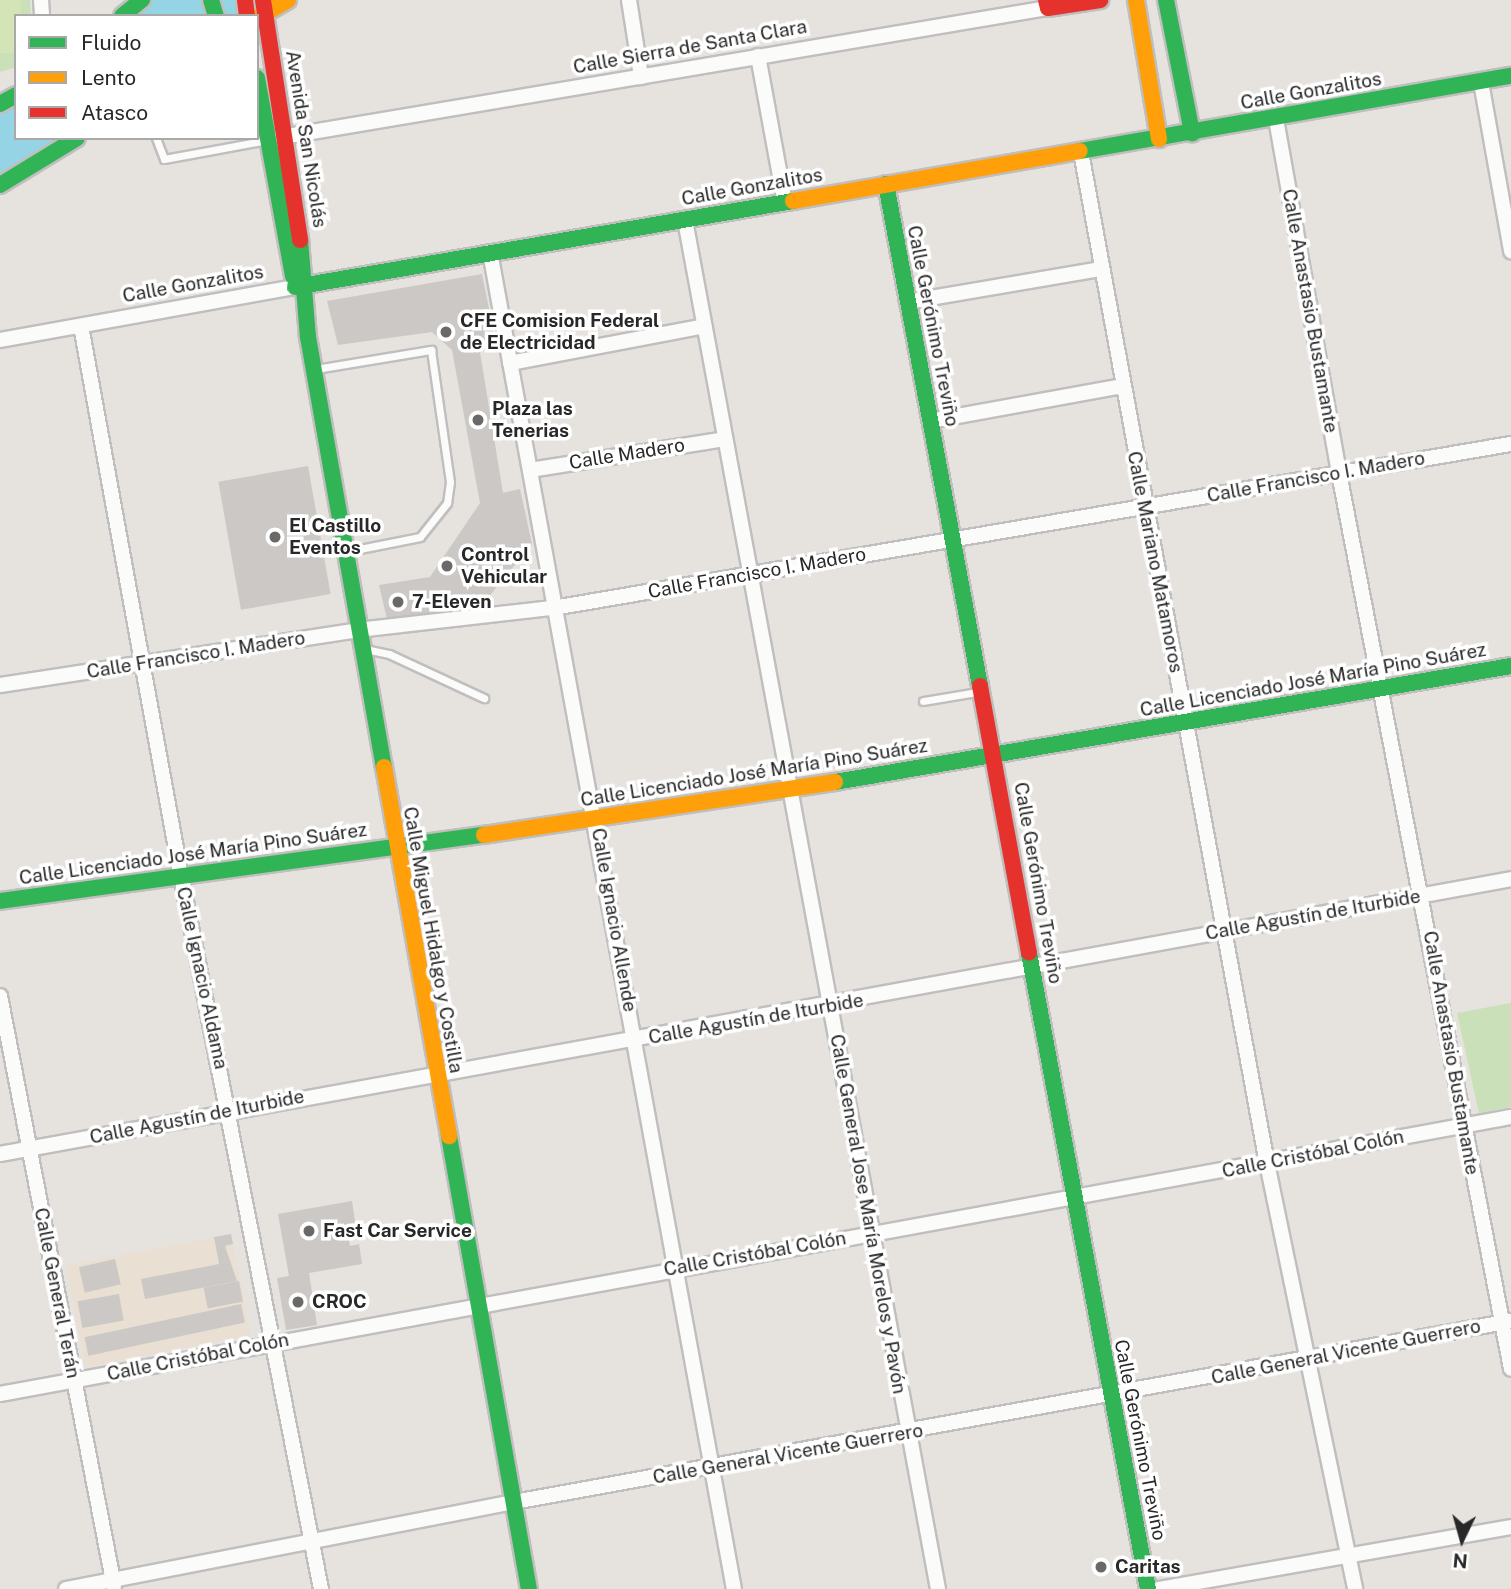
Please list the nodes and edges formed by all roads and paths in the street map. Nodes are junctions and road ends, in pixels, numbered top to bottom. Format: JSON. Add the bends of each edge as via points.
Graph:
{"nodes":[{"id":1,"x":142,"y":0,"type":"edge"},
{"id":2,"x":288,"y":0,"type":"edge"},
{"id":3,"x":629,"y":0,"type":"edge"},
{"id":4,"x":1100,"y":0,"type":"edge"},
{"id":5,"x":1136,"y":0,"type":"edge"},
{"id":6,"x":1166,"y":0,"type":"edge"},
{"id":7,"x":1047,"y":4,"type":"edge"},
{"id":8,"x":262,"y":10,"type":"edge"},
{"id":9,"x":124,"y":14,"type":"edge"},
{"id":10,"x":758,"y":56,"type":"junction"},
{"id":11,"x":1511,"y":76,"type":"edge"},
{"id":12,"x":641,"y":77,"type":"junction"},
{"id":13,"x":278,"y":82,"type":"junction"},
{"id":14,"x":1480,"y":82,"type":"junction"},
{"id":15,"x":259,"y":83,"type":"edge"},
{"id":16,"x":259,"y":89,"type":"edge"},
{"id":17,"x":1276,"y":118,"type":"junction"},
{"id":18,"x":1192,"y":133,"type":"junction"},
{"id":19,"x":286,"y":136,"type":"junction"},
{"id":20,"x":1159,"y":139,"type":"junction"},
{"id":21,"x":73,"y":140,"type":"edge"},
{"id":22,"x":157,"y":140,"type":"edge"},
{"id":23,"x":268,"y":140,"type":"junction"},
{"id":24,"x":1082,"y":152,"type":"junction"},
{"id":25,"x":886,"y":184,"type":"junction"},
{"id":26,"x":0,"y":185,"type":"edge"},
{"id":27,"x":785,"y":203,"type":"junction"},
{"id":28,"x":685,"y":220,"type":"junction"},
{"id":29,"x":1511,"y":251,"type":"edge"},
{"id":30,"x":490,"y":252,"type":"junction"},
{"id":31,"x":1100,"y":269,"type":"junction"},
{"id":32,"x":302,"y":290,"type":"junction"},
{"id":33,"x":907,"y":302,"type":"junction"},
{"id":34,"x":81,"y":326,"type":"junction"},
{"id":35,"x":705,"y":326,"type":"junction"},
{"id":36,"x":0,"y":340,"type":"edge"},
{"id":37,"x":510,"y":363,"type":"junction"},
{"id":38,"x":314,"y":370,"type":"junction"},
{"id":39,"x":1122,"y":386,"type":"junction"},
{"id":40,"x":930,"y":421,"type":"junction"},
{"id":41,"x":725,"y":439,"type":"junction"},
{"id":42,"x":1511,"y":443,"type":"edge"},
{"id":43,"x":530,"y":470,"type":"junction"},
{"id":44,"x":1339,"y":473,"type":"junction"},
{"id":45,"x":1144,"y":506,"type":"junction"},
{"id":46,"x":953,"y":539,"type":"junction"},
{"id":47,"x":345,"y":551,"type":"junction"},
{"id":48,"x":751,"y":573,"type":"junction"},
{"id":49,"x":559,"y":607,"type":"junction"},
{"id":50,"x":358,"y":630,"type":"junction"},
{"id":51,"x":361,"y":648,"type":"junction"},
{"id":52,"x":144,"y":663,"type":"junction"},
{"id":53,"x":1511,"y":666,"type":"edge"},
{"id":54,"x":0,"y":685,"type":"edge"},
{"id":55,"x":981,"y":691,"type":"junction"},
{"id":56,"x":1381,"y":691,"type":"junction"},
{"id":57,"x":484,"y":698,"type":"dead end"},
{"id":58,"x":923,"y":701,"type":"dead end"},
{"id":59,"x":1186,"y":724,"type":"junction"},
{"id":60,"x":994,"y":757,"type":"junction"},
{"id":61,"x":792,"y":789,"type":"junction"},
{"id":62,"x":596,"y":820,"type":"junction"},
{"id":63,"x":395,"y":847,"type":"junction"},
{"id":64,"x":181,"y":876,"type":"junction"},
{"id":65,"x":1511,"y":879,"type":"edge"},
{"id":66,"x":1422,"y":896,"type":"junction"},
{"id":67,"x":0,"y":901,"type":"edge"},
{"id":68,"x":1224,"y":932,"type":"junction"},
{"id":69,"x":1031,"y":968,"type":"junction"},
{"id":70,"x":0,"y":996,"type":"edge"},
{"id":71,"x":830,"y":1006,"type":"junction"},
{"id":72,"x":635,"y":1041,"type":"junction"},
{"id":73,"x":435,"y":1073,"type":"junction"},
{"id":74,"x":230,"y":1111,"type":"junction"},
{"id":75,"x":1511,"y":1117,"type":"edge"},
{"id":76,"x":1464,"y":1126,"type":"junction"},
{"id":77,"x":29,"y":1148,"type":"junction"},
{"id":78,"x":0,"y":1154,"type":"edge"},
{"id":79,"x":1267,"y":1163,"type":"junction"},
{"id":80,"x":1072,"y":1198,"type":"junction"},
{"id":81,"x":873,"y":1233,"type":"junction"},
{"id":82,"x":676,"y":1269,"type":"junction"},
{"id":83,"x":476,"y":1305,"type":"junction"},
{"id":84,"x":1506,"y":1322,"type":"edge"},
{"id":85,"x":274,"y":1343,"type":"junction"},
{"id":86,"x":1307,"y":1359,"type":"junction"},
{"id":87,"x":1511,"y":1369,"type":"edge"},
{"id":88,"x":74,"y":1380,"type":"junction"},
{"id":89,"x":0,"y":1394,"type":"edge"},
{"id":90,"x":1110,"y":1395,"type":"junction"},
{"id":91,"x":909,"y":1431,"type":"junction"},
{"id":92,"x":711,"y":1469,"type":"junction"},
{"id":93,"x":514,"y":1502,"type":"junction"},
{"id":94,"x":1511,"y":1527,"type":"edge"},
{"id":95,"x":311,"y":1541,"type":"junction"},
{"id":96,"x":1348,"y":1556,"type":"junction"},
{"id":97,"x":114,"y":1584,"type":"edge"},
{"id":98,"x":66,"y":1589,"type":"edge"},
{"id":99,"x":321,"y":1589,"type":"edge"},
{"id":100,"x":529,"y":1589,"type":"edge"},
{"id":101,"x":734,"y":1589,"type":"edge"},
{"id":102,"x":938,"y":1589,"type":"edge"},
{"id":103,"x":1148,"y":1589,"type":"edge"},
{"id":104,"x":1159,"y":1589,"type":"edge"},
{"id":105,"x":1355,"y":1589,"type":"edge"}],
"edges":[{"from":1,"to":9,"type":"street"},
{"from":2,"to":8,"type":"street"},
{"from":3,"to":12,"type":"street"},
{"from":4,"to":7,"type":"street","name":"Calle Sierra de Santa Clara"},
{"from":5,"to":20,"type":"street"},
{"from":6,"to":18,"type":"street"},
{"from":7,"to":10,"type":"street","name":"Calle Sierra de Santa Clara"},
{"from":8,"to":13,"type":"street","name":"Avenida San Nicolás"},
{"from":10,"to":12,"type":"street","name":"Calle Sierra de Santa Clara"},
{"from":10,"to":27,"type":"street"},
{"from":11,"to":14,"type":"street","name":"Calle Gonzalitos"},
{"from":12,"to":19,"type":"street","name":"Calle Sierra de Santa Clara"},
{"from":13,"to":15,"type":"lane"},
{"from":13,"to":19,"type":"street","name":"Avenida San Nicolás"},
{"from":14,"to":17,"type":"street","name":"Calle Gonzalitos"},
{"from":14,"to":29,"type":"street"},
{"from":16,"to":23,"type":"street","name":"Avenida San Nicolás"},
{"from":17,"to":18,"type":"street","name":"Calle Gonzalitos"},
{"from":17,"to":44,"type":"street","name":"Calle Anastasio Bustamante"},
{"from":18,"to":20,"type":"street","name":"Calle Gonzalitos"},
{"from":19,"to":23,"type":"street","name":"Calle Sierra de Santa Clara"},
{"from":19,"to":32,"type":"street","name":"Avenida San Nicolás"},
{"from":20,"to":24,"type":"street","name":"Calle Gonzalitos"},
{"from":21,"to":26,"type":"street"},
{"from":22,"to":23,"type":"lane","via":[[164,159]]},
{"from":23,"to":32,"type":"street","name":"Avenida San Nicolás"},
{"from":24,"to":25,"type":"street","name":"Calle Gonzalitos"},
{"from":24,"to":31,"type":"street","name":"Calle Mariano Matamoros"},
{"from":25,"to":27,"type":"street","name":"Calle Gonzalitos"},
{"from":25,"to":33,"type":"street","name":"Calle Gerónimo Treviño"},
{"from":27,"to":28,"type":"street","name":"Calle Gonzalitos"},
{"from":28,"to":30,"type":"street","name":"Calle Gonzalitos"},
{"from":28,"to":35,"type":"street","name":"Calle General Jose María Morelos y Pavón"},
{"from":30,"to":32,"type":"street","name":"Calle Gonzalitos"},
{"from":30,"to":37,"type":"street","name":"Calle Ignacio Allende"},
{"from":31,"to":33,"type":"street"},
{"from":31,"to":39,"type":"street","name":"Calle Mariano Matamoros"},
{"from":32,"to":34,"type":"street","name":"Calle Gonzalitos"},
{"from":32,"to":38,"type":"street","name":"Calle Miguel Hidalgo y Costilla"},
{"from":33,"to":40,"type":"street","name":"Calle Gerónimo Treviño"},
{"from":34,"to":36,"type":"street","name":"Calle Gonzalitos"},
{"from":34,"to":52,"type":"street","name":"Calle Ignacio Aldama"},
{"from":35,"to":37,"type":"street"},
{"from":35,"to":41,"type":"street","name":"Calle General Jose María Morelos y Pavón"},
{"from":37,"to":43,"type":"street","name":"Calle Ignacio Allende"},
{"from":38,"to":47,"type":"street","name":"Calle Miguel Hidalgo y Costilla"},
{"from":38,"to":47,"type":"lane","via":[[431,350],[450,482],[447,503],[420,537]]},
{"from":39,"to":40,"type":"street"},
{"from":39,"to":45,"type":"street","name":"Calle Mariano Matamoros"},
{"from":40,"to":46,"type":"street","name":"Calle Gerónimo Treviño"},
{"from":41,"to":43,"type":"street","name":"Calle Madero"},
{"from":41,"to":48,"type":"street","name":"Calle General Jose María Morelos y Pavón"},
{"from":42,"to":44,"type":"street","name":"Calle Francisco I. Madero"},
{"from":43,"to":49,"type":"street","name":"Calle Ignacio Allende"},
{"from":44,"to":45,"type":"street","name":"Calle Francisco I. Madero"},
{"from":44,"to":56,"type":"street","name":"Calle Anastasio Bustamante"},
{"from":45,"to":46,"type":"street","name":"Calle Francisco I. Madero"},
{"from":45,"to":59,"type":"street","name":"Calle Mariano Matamoros"},
{"from":46,"to":48,"type":"street","name":"Calle Francisco I. Madero"},
{"from":46,"to":55,"type":"street","name":"Calle Gerónimo Treviño"},
{"from":47,"to":50,"type":"street","name":"Calle Miguel Hidalgo y Costilla"},
{"from":48,"to":49,"type":"street","name":"Calle Francisco I. Madero"},
{"from":48,"to":61,"type":"street","name":"Calle General Jose María Morelos y Pavón"},
{"from":49,"to":50,"type":"street","name":"Calle Francisco I. Madero"},
{"from":49,"to":62,"type":"street","name":"Calle Ignacio Allende"},
{"from":50,"to":51,"type":"street","name":"Calle Miguel Hidalgo y Costilla"},
{"from":50,"to":52,"type":"street","name":"Calle Francisco I. Madero"},
{"from":51,"to":57,"type":"lane","via":[[384,652]]},
{"from":51,"to":63,"type":"street","name":"Calle Miguel Hidalgo y Costilla"},
{"from":52,"to":54,"type":"street","name":"Calle Francisco I. Madero"},
{"from":52,"to":64,"type":"street","name":"Calle Ignacio Aldama"},
{"from":53,"to":56,"type":"street","name":"Calle Licenciado José María Pino Suárez"},
{"from":55,"to":58,"type":"lane"},
{"from":55,"to":60,"type":"street","name":"Calle Gerónimo Treviño"},
{"from":56,"to":59,"type":"street","name":"Calle Licenciado José María Pino Suárez"},
{"from":56,"to":66,"type":"street","name":"Calle Anastasio Bustamante"},
{"from":59,"to":60,"type":"street","name":"Calle Licenciado José María Pino Suárez"},
{"from":59,"to":68,"type":"street","name":"Calle Mariano Matamoros"},
{"from":60,"to":61,"type":"street","name":"Calle Licenciado José María Pino Suárez"},
{"from":60,"to":69,"type":"street","name":"Calle Gerónimo Treviño"},
{"from":61,"to":62,"type":"street","name":"Calle Licenciado José María Pino Suárez"},
{"from":61,"to":71,"type":"street","name":"Calle General Jose María Morelos y Pavón"},
{"from":62,"to":63,"type":"street","name":"Calle Licenciado José María Pino Suárez"},
{"from":62,"to":72,"type":"street","name":"Calle Ignacio Allende"},
{"from":63,"to":64,"type":"street","name":"Calle Licenciado José María Pino Suárez"},
{"from":63,"to":73,"type":"street","name":"Calle Miguel Hidalgo y Costilla"},
{"from":64,"to":67,"type":"street","name":"Calle Licenciado José María Pino Suárez"},
{"from":64,"to":74,"type":"street","name":"Calle Ignacio Aldama"},
{"from":65,"to":66,"type":"street","name":"Calle Agustín de Iturbide"},
{"from":66,"to":68,"type":"street","name":"Calle Agustín de Iturbide"},
{"from":66,"to":76,"type":"street","name":"Calle Anastasio Bustamante"},
{"from":68,"to":69,"type":"street","name":"Calle Agustín de Iturbide"},
{"from":68,"to":79,"type":"street","name":"Calle Mariano Matamoros"},
{"from":69,"to":71,"type":"street","name":"Calle Agustín de Iturbide"},
{"from":69,"to":80,"type":"street","name":"Calle Gerónimo Treviño"},
{"from":70,"to":77,"type":"street","name":"Calle General Terán"},
{"from":71,"to":72,"type":"street","name":"Calle Agustín de Iturbide"},
{"from":71,"to":81,"type":"street","name":"Calle General Jose María Morelos y Pavón"},
{"from":72,"to":73,"type":"street","name":"Calle Agustín de Iturbide"},
{"from":72,"to":82,"type":"street","name":"Calle Ignacio Allende"},
{"from":73,"to":74,"type":"street","name":"Calle Agustín de Iturbide"},
{"from":73,"to":83,"type":"street","name":"Calle Miguel Hidalgo y Costilla"},
{"from":74,"to":77,"type":"street","name":"Calle Agustín de Iturbide"},
{"from":74,"to":85,"type":"street","name":"Calle Ignacio Aldama"},
{"from":75,"to":76,"type":"street","name":"Calle Cristóbal Colón"},
{"from":76,"to":79,"type":"street","name":"Calle Cristóbal Colón"},
{"from":76,"to":84,"type":"street","name":"Calle Anastasio Bustamante"},
{"from":77,"to":78,"type":"street","name":"Calle Agustín de Iturbide"},
{"from":77,"to":88,"type":"street","name":"Calle General Terán"},
{"from":79,"to":80,"type":"street","name":"Calle Cristóbal Colón"},
{"from":79,"to":86,"type":"street","name":"Calle Mariano Matamoros"},
{"from":80,"to":81,"type":"street","name":"Calle Cristóbal Colón"},
{"from":80,"to":90,"type":"street","name":"Calle Gerónimo Treviño"},
{"from":81,"to":82,"type":"street","name":"Calle Cristóbal Colón"},
{"from":81,"to":91,"type":"street","name":"Calle General Jose María Morelos y Pavón"},
{"from":82,"to":83,"type":"street","name":"Calle Cristóbal Colón"},
{"from":82,"to":92,"type":"street","name":"Calle Ignacio Allende"},
{"from":83,"to":85,"type":"street","name":"Calle Cristóbal Colón"},
{"from":83,"to":93,"type":"street","name":"Calle Miguel Hidalgo y Costilla"},
{"from":84,"to":86,"type":"street","name":"Calle General Vicente Guerrero"},
{"from":84,"to":87,"type":"street","name":"Calle Anastasio Bustamante"},
{"from":85,"to":88,"type":"street","name":"Calle Cristóbal Colón"},
{"from":85,"to":95,"type":"street","name":"Calle Ignacio Aldama"},
{"from":86,"to":90,"type":"street","name":"Calle General Vicente Guerrero"},
{"from":86,"to":96,"type":"street","name":"Calle Mariano Matamoros"},
{"from":88,"to":89,"type":"street","name":"Calle Cristóbal Colón"},
{"from":88,"to":97,"type":"street","name":"Calle General Terán"},
{"from":90,"to":91,"type":"street","name":"Calle General Vicente Guerrero"},
{"from":90,"to":103,"type":"street","name":"Calle Gerónimo Treviño"},
{"from":91,"to":92,"type":"street","name":"Calle General Vicente Guerrero"},
{"from":91,"to":102,"type":"street","name":"Calle General Jose María Morelos y Pavón"},
{"from":92,"to":93,"type":"street","name":"Calle General Vicente Guerrero"},
{"from":92,"to":101,"type":"street","name":"Calle Ignacio Allende"},
{"from":93,"to":95,"type":"street","name":"Calle General Vicente Guerrero"},
{"from":93,"to":100,"type":"street","name":"Calle Miguel Hidalgo y Costilla"},
{"from":94,"to":96,"type":"street"},
{"from":95,"to":97,"type":"street","name":"Calle General Vicente Guerrero"},
{"from":95,"to":99,"type":"street","name":"Calle Ignacio Aldama"},
{"from":96,"to":104,"type":"street"},
{"from":96,"to":105,"type":"street","name":"Calle Mariano Matamoros"},
{"from":97,"to":98,"type":"street","name":"Calle General Vicente Guerrero"}]}
